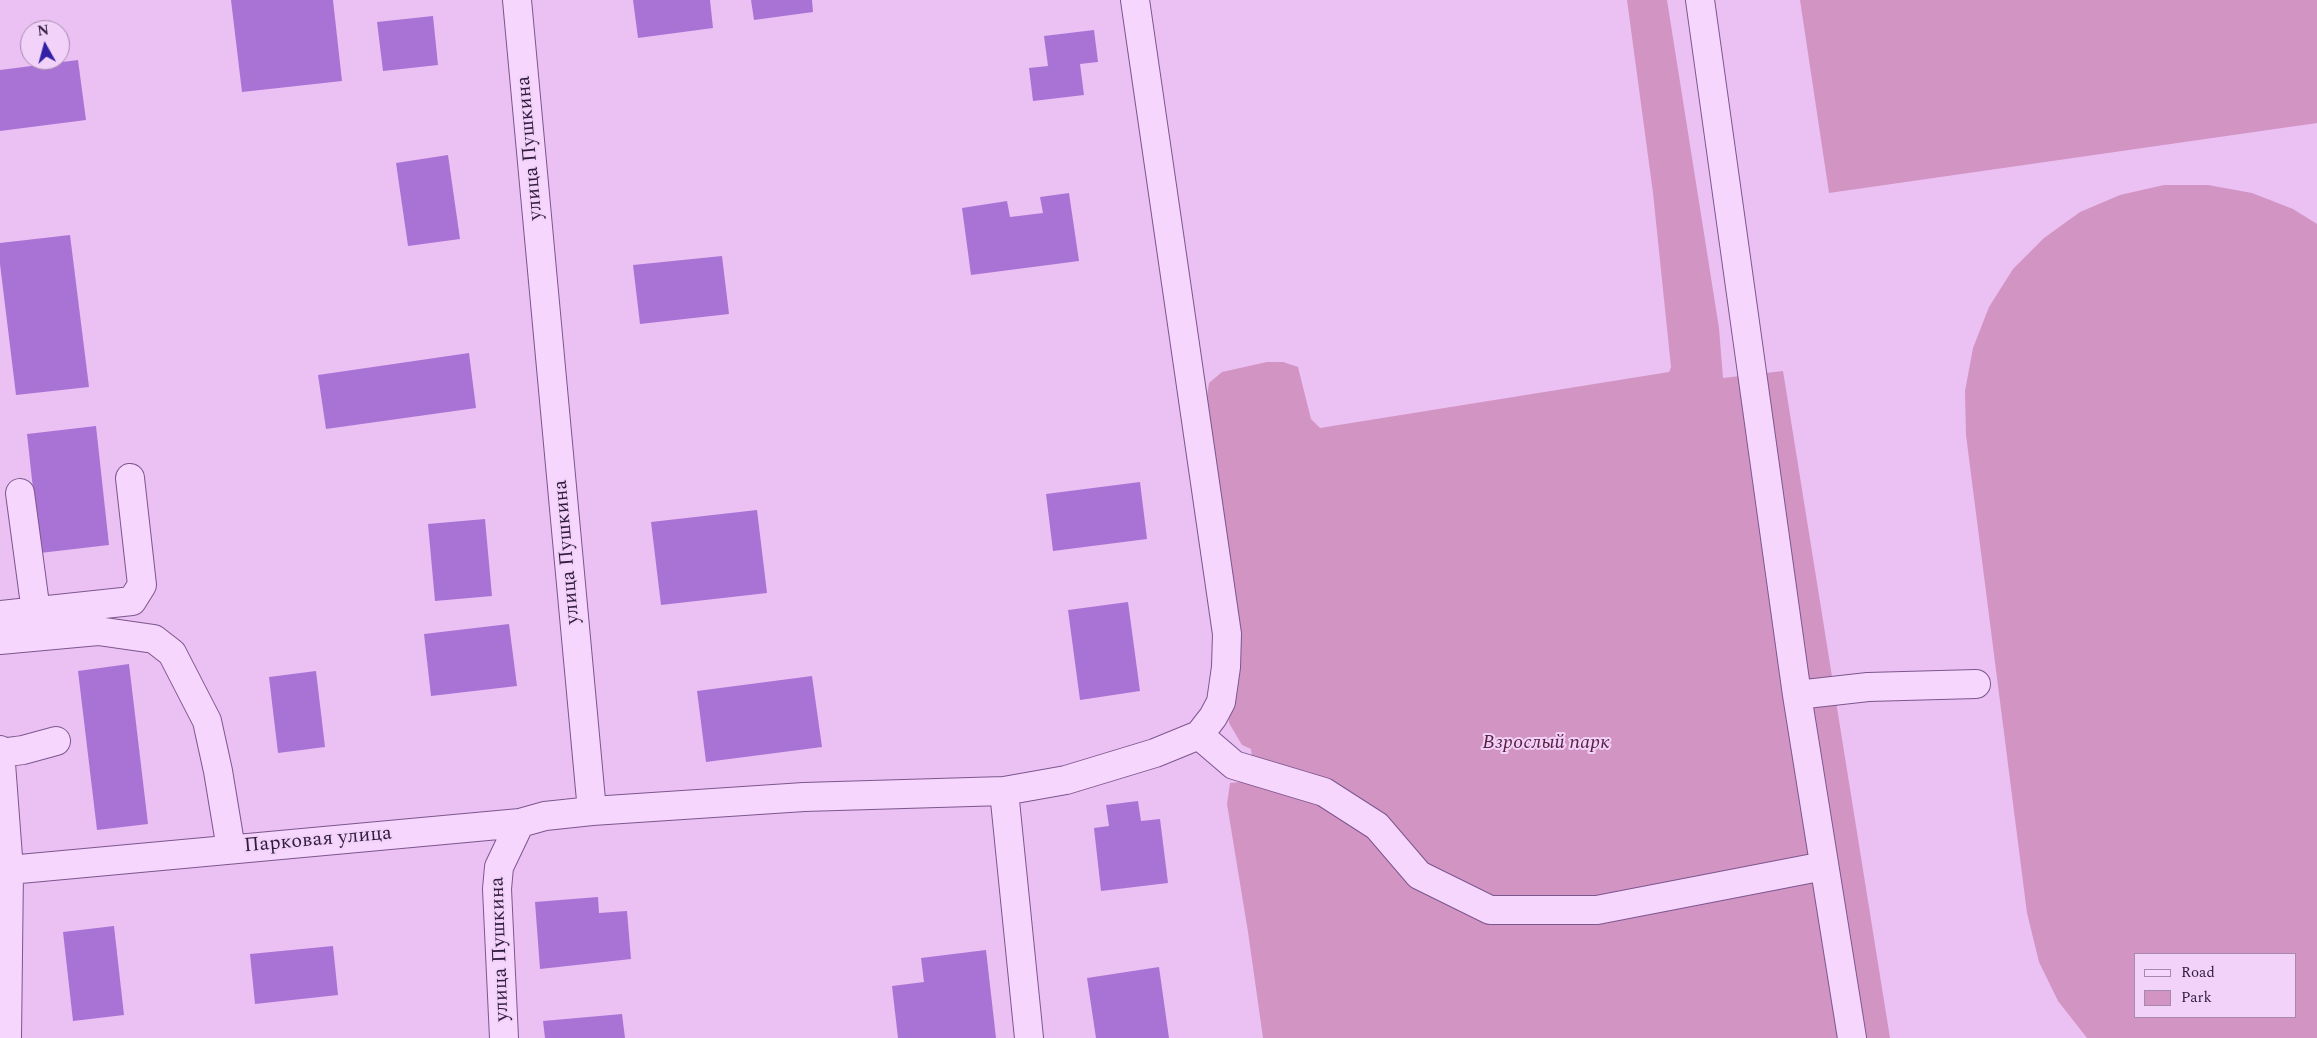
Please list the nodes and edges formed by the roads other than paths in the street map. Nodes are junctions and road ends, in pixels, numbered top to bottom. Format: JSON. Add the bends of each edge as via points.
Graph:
{"nodes":[{"id":1,"x":517,"y":0,"type":"edge"},
{"id":2,"x":1135,"y":0,"type":"edge"},
{"id":3,"x":1700,"y":0,"type":"edge"},
{"id":4,"x":130,"y":478,"type":"dead end"},
{"id":5,"x":20,"y":493,"type":"dead end"},
{"id":6,"x":36,"y":612,"type":"junction"},
{"id":7,"x":0,"y":615,"type":"edge"},
{"id":8,"x":0,"y":640,"type":"edge"},
{"id":9,"x":1976,"y":684,"type":"dead end"},
{"id":10,"x":1797,"y":696,"type":"junction"},
{"id":11,"x":1199,"y":735,"type":"junction"},
{"id":12,"x":56,"y":741,"type":"dead end"},
{"id":13,"x":0,"y":751,"type":"edge"},
{"id":14,"x":1004,"y":790,"type":"junction"},
{"id":15,"x":592,"y":811,"type":"junction"},
{"id":16,"x":520,"y":823,"type":"junction"},
{"id":17,"x":231,"y":849,"type":"junction"},
{"id":18,"x":1824,"y":866,"type":"junction"},
{"id":19,"x":9,"y":870,"type":"junction"},
{"id":20,"x":7,"y":1038,"type":"edge"},
{"id":21,"x":504,"y":1038,"type":"edge"},
{"id":22,"x":1029,"y":1038,"type":"edge"},
{"id":23,"x":1852,"y":1038,"type":"edge"}],
"edges":[{"from":1,"to":15,"type":"street","name":"улица Пушкина"},
{"from":2,"to":11,"type":"street","via":[[1227,634],[1221,702]]},
{"from":3,"to":10,"type":"street"},
{"from":4,"to":6,"type":"street","via":[[142,585],[132,601]]},
{"from":5,"to":6,"type":"street"},
{"from":6,"to":7,"type":"street"},
{"from":8,"to":17,"type":"street","name":"Парковая улица","via":[[98,631],[154,639],[172,653],[207,721]]},
{"from":9,"to":10,"type":"street","via":[[1868,687]]},
{"from":10,"to":18,"type":"street"},
{"from":11,"to":14,"type":"street","via":[[1155,754],[1104,770]]},
{"from":11,"to":18,"type":"street","via":[[1234,765],[1324,792],[1377,826],[1419,875],[1490,910],[1597,910]]},
{"from":12,"to":13,"type":"street","via":[[23,750]]},
{"from":13,"to":19,"type":"street"},
{"from":14,"to":15,"type":"street","via":[[804,796]]},
{"from":14,"to":22,"type":"street"},
{"from":15,"to":16,"type":"street","via":[[545,816]]},
{"from":16,"to":17,"type":"street","name":"Парковая улица"},
{"from":16,"to":21,"type":"street","name":"улица Пушкина","via":[[499,867],[497,889]]},
{"from":17,"to":19,"type":"street"},
{"from":18,"to":23,"type":"street"},
{"from":19,"to":20,"type":"street"}]}
